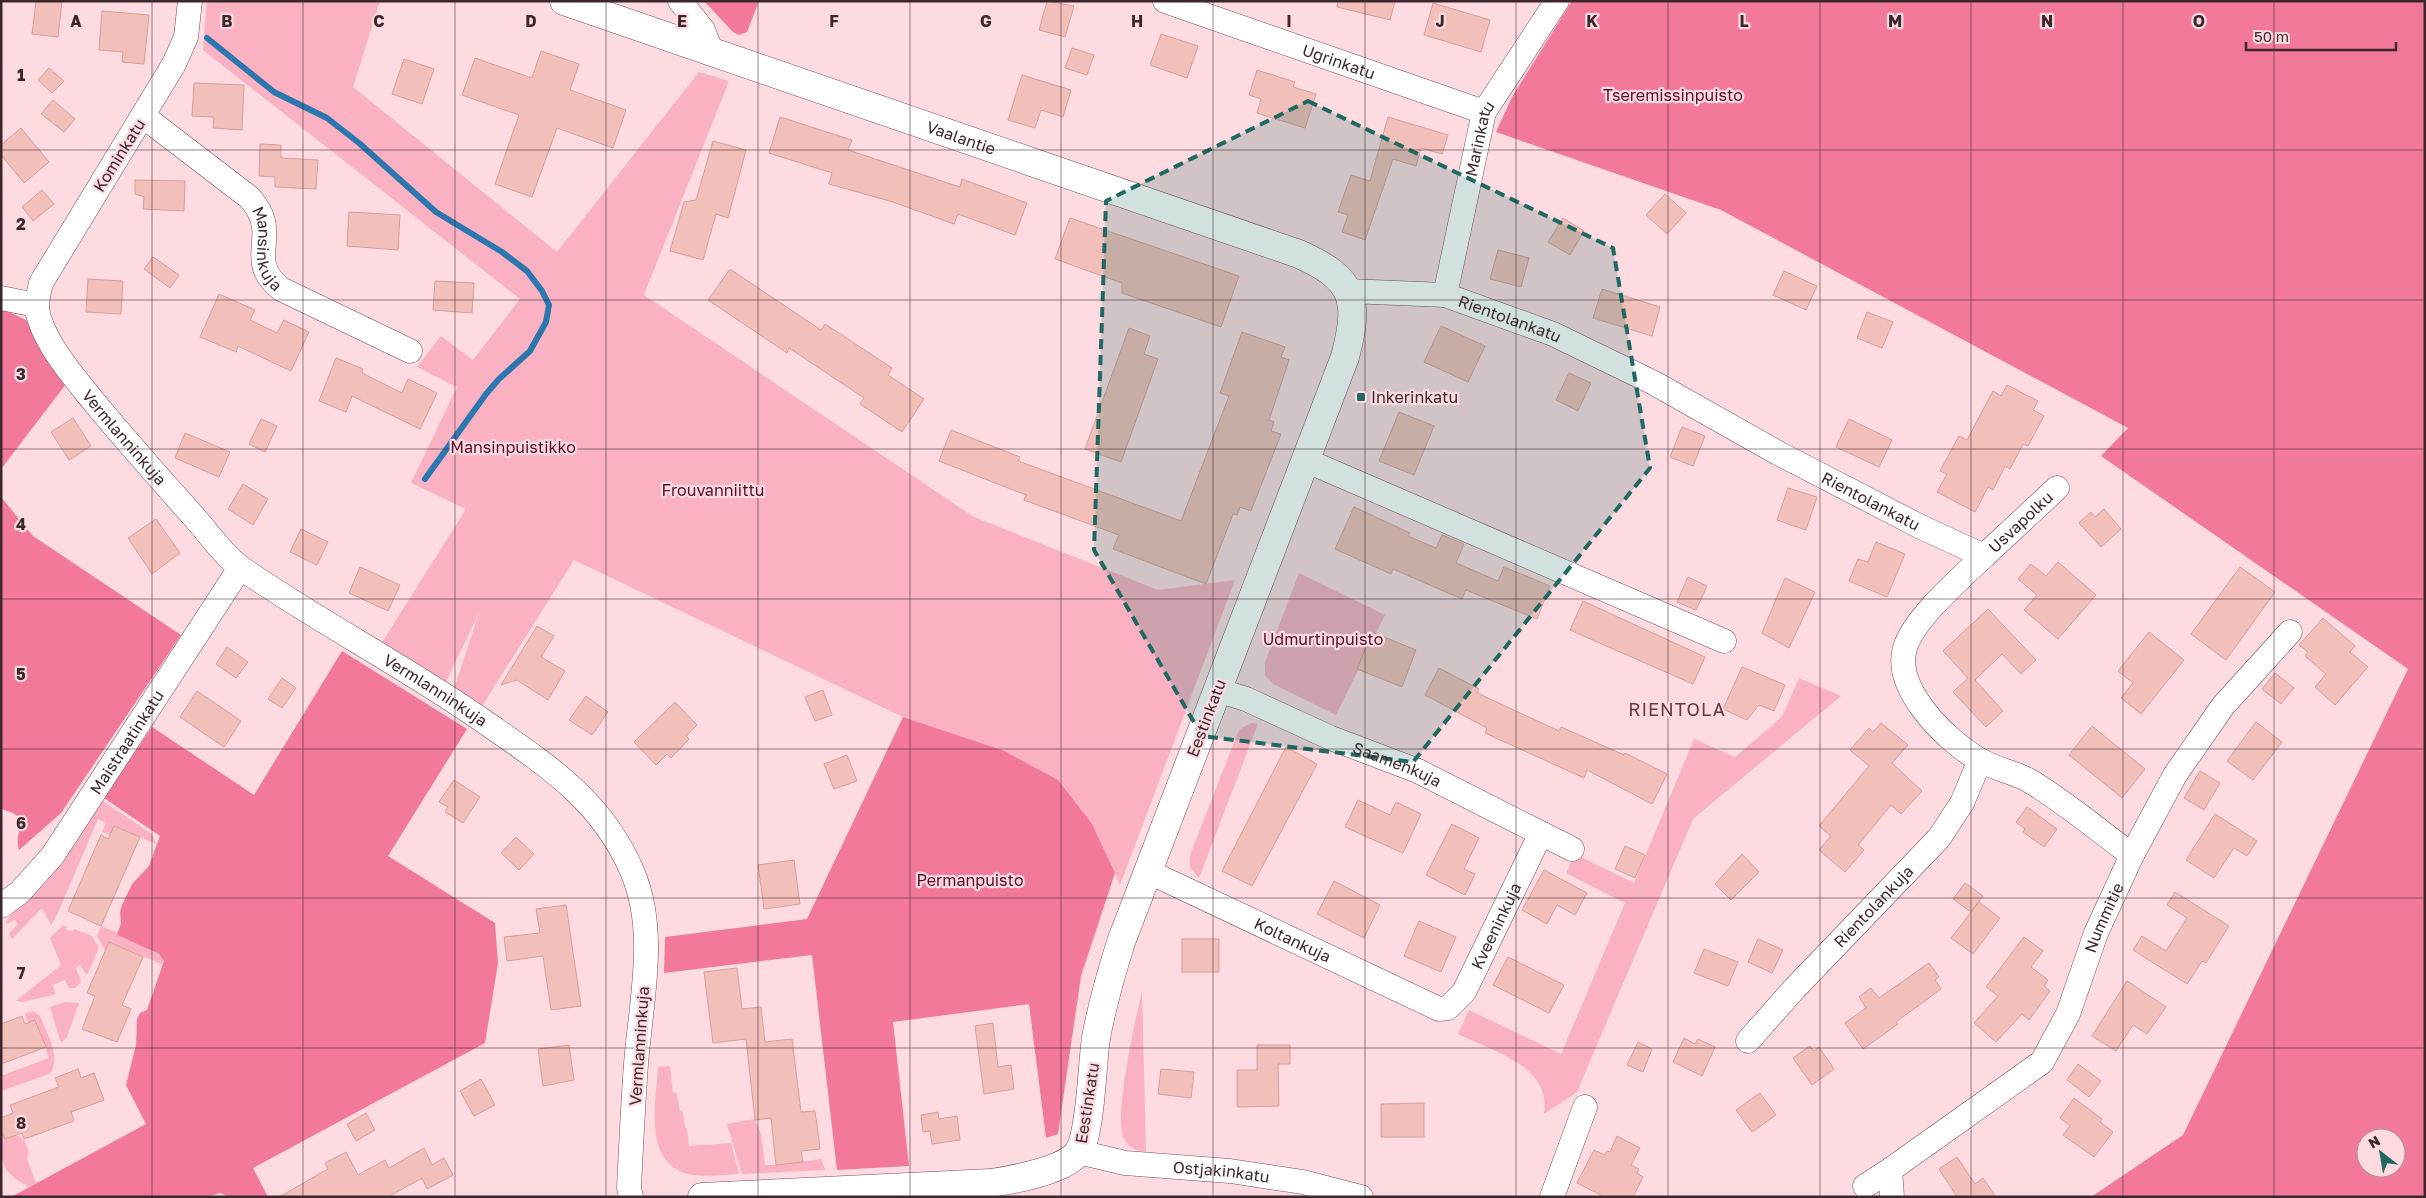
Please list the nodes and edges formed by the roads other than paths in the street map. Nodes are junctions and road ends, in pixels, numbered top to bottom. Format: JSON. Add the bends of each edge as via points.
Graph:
{"nodes":[{"id":1,"x":190,"y":1,"type":"edge"},
{"id":2,"x":564,"y":1,"type":"edge"},
{"id":3,"x":680,"y":1,"type":"edge"},
{"id":4,"x":1166,"y":1,"type":"edge"},
{"id":5,"x":1557,"y":1,"type":"edge"},
{"id":6,"x":606,"y":8,"type":"edge"},
{"id":7,"x":711,"y":51,"type":"junction"},
{"id":8,"x":1484,"y":112,"type":"junction"},
{"id":9,"x":144,"y":116,"type":"junction"},
{"id":10,"x":1348,"y":291,"type":"junction"},
{"id":11,"x":1446,"y":295,"type":"junction"},
{"id":12,"x":1,"y":298,"type":"edge"},
{"id":13,"x":36,"y":305,"type":"junction"},
{"id":14,"x":410,"y":351,"type":"dead end"},
{"id":15,"x":1305,"y":460,"type":"junction"},
{"id":16,"x":2057,"y":488,"type":"dead end"},
{"id":17,"x":1984,"y":556,"type":"junction"},
{"id":18,"x":240,"y":568,"type":"junction"},
{"id":19,"x":2290,"y":632,"type":"dead end"},
{"id":20,"x":1724,"y":641,"type":"dead end"},
{"id":21,"x":1217,"y":690,"type":"junction"},
{"id":22,"x":1980,"y":760,"type":"junction"},
{"id":23,"x":1541,"y":833,"type":"junction"},
{"id":24,"x":1572,"y":848,"type":"dead end"},
{"id":25,"x":2132,"y":855,"type":"junction"},
{"id":26,"x":1147,"y":871,"type":"junction"},
{"id":27,"x":1,"y":906,"type":"edge"},
{"id":28,"x":1440,"y":1010,"type":"joint"},
{"id":29,"x":1748,"y":1041,"type":"dead end"},
{"id":30,"x":1585,"y":1106,"type":"dead end"},
{"id":31,"x":1079,"y":1152,"type":"junction"},
{"id":32,"x":1890,"y":1170,"type":"junction"},
{"id":33,"x":1865,"y":1186,"type":"dead end"},
{"id":34,"x":631,"y":1197,"type":"edge"},
{"id":35,"x":702,"y":1197,"type":"edge"},
{"id":36,"x":1362,"y":1197,"type":"edge"},
{"id":37,"x":1552,"y":1197,"type":"edge"},
{"id":38,"x":1892,"y":1197,"type":"edge"}],
"edges":[{"from":1,"to":9,"type":"street","name":"Kominkatu","via":[[186,37]]},
{"from":2,"to":6,"type":"street","name":"Vaalantie"},
{"from":3,"to":7,"type":"street","via":[[703,30]]},
{"from":4,"to":8,"type":"street","name":"Ugrinkatu"},
{"from":5,"to":8,"type":"street","name":"Marinkatu"},
{"from":6,"to":7,"type":"street","name":"Vaalantie"},
{"from":7,"to":10,"type":"street","name":"Vaalantie","via":[[1299,254],[1327,268]]},
{"from":8,"to":11,"type":"street","name":"Marinkatu"},
{"from":9,"to":13,"type":"street","name":"Kominkatu","via":[[52,262],[41,283]]},
{"from":9,"to":14,"type":"street","name":"Mansinkuja","via":[[250,198],[260,212],[263,266],[270,280],[281,289]]},
{"from":10,"to":11,"type":"street","name":"Rientolankatu"},
{"from":10,"to":15,"type":"street","name":"Eestinkatu","via":[[1354,315],[1347,350]]},
{"from":11,"to":17,"type":"street","name":"Rientolankatu","via":[[1553,334],[1654,383],[1778,453],[1921,527]]},
{"from":12,"to":13,"type":"street"},
{"from":13,"to":18,"type":"street","name":"Vermlanninkuja","via":[[42,326],[72,375],[133,449]]},
{"from":15,"to":20,"type":"street"},
{"from":15,"to":21,"type":"street","name":"Eestinkatu"},
{"from":16,"to":17,"type":"street","name":"Usvapolku"},
{"from":17,"to":22,"type":"street","via":[[1922,620],[1906,646],[1902,660],[1912,691],[1931,718]]},
{"from":18,"to":27,"type":"street","name":"Maistraatinkatu","via":[[53,855],[30,882]]},
{"from":18,"to":34,"type":"street","name":"Vermlanninkuja","via":[[419,678],[552,769],[587,801],[619,845],[638,885],[644,907],[646,958],[629,1188]]},
{"from":19,"to":25,"type":"street","name":"Nummitie","via":[[2205,728],[2175,774]]},
{"from":21,"to":23,"type":"street","name":"Saamenkuja","via":[[1418,771]]},
{"from":21,"to":26,"type":"street","name":"Eestinkatu"},
{"from":22,"to":25,"type":"street","via":[[2030,781]]},
{"from":22,"to":29,"type":"street","name":"Rientolankuja","via":[[1962,803],[1939,838]]},
{"from":23,"to":24,"type":"street","name":"Saamenkuja"},
{"from":23,"to":28,"type":"street","name":"Kveeninkuja","via":[[1464,992],[1448,1008]]},
{"from":25,"to":32,"type":"street","name":"Nummitie","via":[[2096,933],[2068,1014],[2042,1062]]},
{"from":26,"to":28,"type":"street","name":"Koltankuja"},
{"from":26,"to":31,"type":"street","name":"Eestinkatu","via":[[1103,1004],[1085,1134]]},
{"from":30,"to":37,"type":"street"},
{"from":31,"to":35,"type":"street","via":[[1039,1173],[991,1183]]},
{"from":31,"to":36,"type":"street","name":"Ostjakinkatu","via":[[1125,1163],[1230,1171],[1303,1182]]},
{"from":32,"to":33,"type":"street","name":"Nummitie"},
{"from":32,"to":38,"type":"street"}]}
